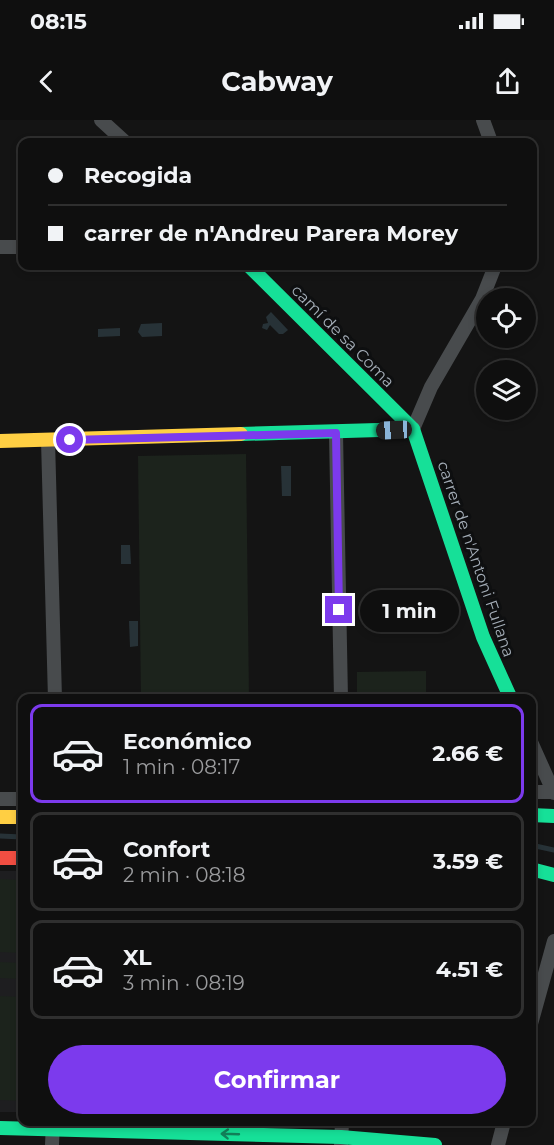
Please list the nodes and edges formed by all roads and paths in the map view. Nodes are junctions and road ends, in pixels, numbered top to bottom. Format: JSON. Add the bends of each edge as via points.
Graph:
{"nodes":[{"id":1,"x":101,"y":120,"type":"edge"},
{"id":2,"x":483,"y":120,"type":"edge"},
{"id":3,"x":121,"y":138,"type":"edge"},
{"id":4,"x":490,"y":138,"type":"edge"},
{"id":5,"x":0,"y":247,"type":"edge"},
{"id":6,"x":18,"y":247,"type":"edge"},
{"id":7,"x":253,"y":270,"type":"edge"},
{"id":8,"x":493,"y":270,"type":"edge"},
{"id":9,"x":413,"y":429,"type":"junction"},
{"id":10,"x":336,"y":433,"type":"junction"},
{"id":11,"x":48,"y":440,"type":"junction"},
{"id":12,"x":0,"y":441,"type":"edge"},
{"id":13,"x":55,"y":694,"type":"edge"},
{"id":14,"x":341,"y":694,"type":"edge"},
{"id":15,"x":509,"y":694,"type":"edge"},
{"id":16,"x":536,"y":753,"type":"edge"},
{"id":17,"x":536,"y":792,"type":"edge"},
{"id":18,"x":554,"y":793,"type":"edge"},
{"id":19,"x":0,"y":799,"type":"edge"},
{"id":20,"x":18,"y":799,"type":"edge"},
{"id":21,"x":536,"y":815,"type":"edge"},
{"id":22,"x":554,"y":816,"type":"edge"},
{"id":23,"x":0,"y":817,"type":"edge"},
{"id":24,"x":18,"y":817,"type":"edge"},
{"id":25,"x":0,"y":858,"type":"edge"},
{"id":26,"x":18,"y":858,"type":"edge"},
{"id":27,"x":536,"y":870,"type":"edge"},
{"id":28,"x":554,"y":875,"type":"edge"},
{"id":29,"x":554,"y":941,"type":"edge"},
{"id":30,"x":536,"y":1006,"type":"edge"},
{"id":31,"x":53,"y":1126,"type":"edge"},
{"id":32,"x":342,"y":1126,"type":"edge"},
{"id":33,"x":503,"y":1126,"type":"edge"},
{"id":34,"x":0,"y":1128,"type":"edge"},
{"id":35,"x":341,"y":1141,"type":"edge"},
{"id":36,"x":52,"y":1145,"type":"edge"},
{"id":37,"x":435,"y":1145,"type":"edge"},
{"id":38,"x":498,"y":1145,"type":"edge"}],
"edges":[{"from":1,"to":3,"type":"street"},
{"from":2,"to":4,"type":"street"},
{"from":5,"to":6,"type":"street"},
{"from":7,"to":9,"type":"street","name":"camí de sa Coma"},
{"from":8,"to":9,"type":"street"},
{"from":9,"to":10,"type":"street"},
{"from":9,"to":15,"type":"street","name":"carrer de n'Antoni Fullana","via":[[483,637]]},
{"from":10,"to":11,"type":"street"},
{"from":10,"to":14,"type":"street"},
{"from":11,"to":12,"type":"street"},
{"from":11,"to":13,"type":"street"},
{"from":16,"to":18,"type":"street"},
{"from":17,"to":18,"type":"street"},
{"from":19,"to":20,"type":"street"},
{"from":21,"to":22,"type":"street"},
{"from":23,"to":24,"type":"street"},
{"from":25,"to":26,"type":"street"},
{"from":27,"to":28,"type":"street"},
{"from":29,"to":30,"type":"street"},
{"from":31,"to":34,"type":"street"},
{"from":35,"to":31,"type":"street","one_way":true},
{"from":31,"to":36,"type":"street"},
{"from":32,"to":35,"type":"street"},
{"from":33,"to":38,"type":"street"},
{"from":35,"to":37,"type":"street"}]}
